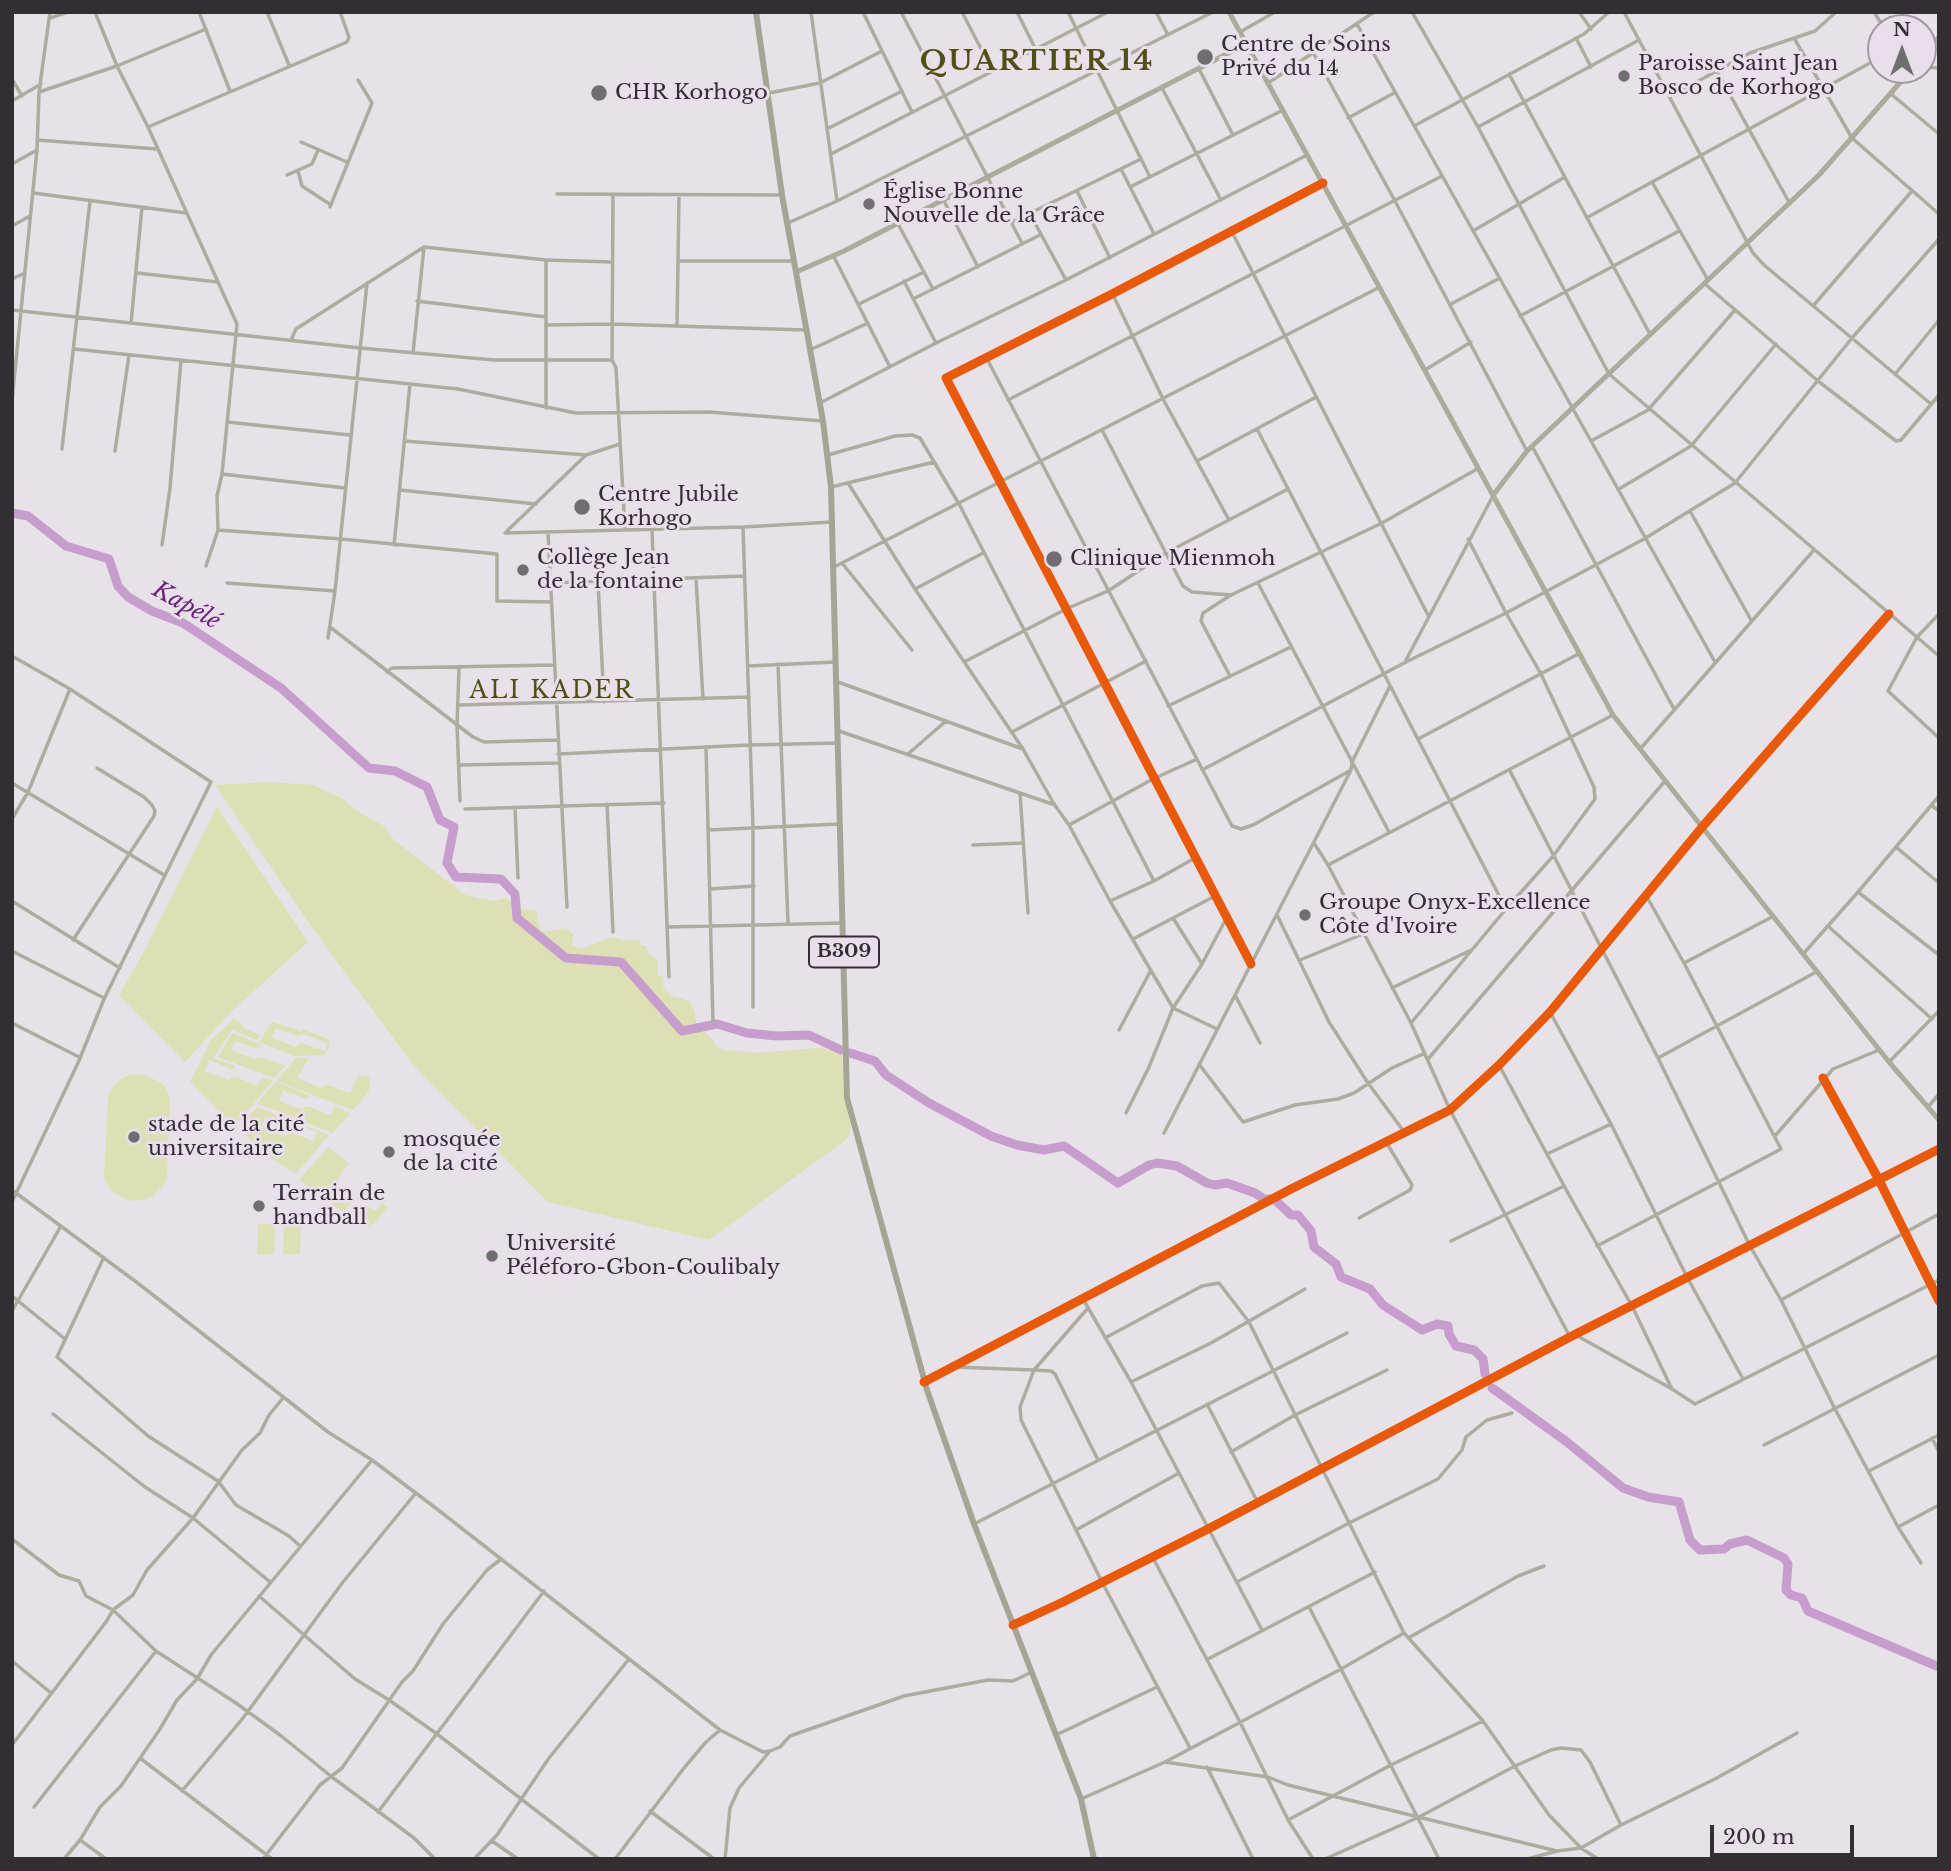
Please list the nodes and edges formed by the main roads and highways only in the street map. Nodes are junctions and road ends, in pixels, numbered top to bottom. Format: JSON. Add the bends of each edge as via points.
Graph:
{"nodes":[{"id":1,"x":756,"y":12,"type":"edge"},
{"id":2,"x":1229,"y":12,"type":"edge"},
{"id":3,"x":1247,"y":44,"type":"junction"},
{"id":4,"x":1899,"y":84,"type":"edge"},
{"id":5,"x":796,"y":272,"type":"junction"},
{"id":6,"x":1494,"y":494,"type":"junction"},
{"id":7,"x":1939,"y":1120,"type":"edge"},
{"id":8,"x":1094,"y":1859,"type":"edge"}],
"edges":[{"from":1,"to":5,"type":"main road","number":"B309"},
{"from":2,"to":3,"type":"main road"},
{"from":3,"to":5,"type":"main road"},
{"from":3,"to":6,"type":"main road"},
{"from":4,"to":6,"type":"main road","via":[[1790,204],[1529,449]]},
{"from":5,"to":8,"type":"main road","number":"B309","via":[[831,487],[847,1098],[924,1382],[1081,1799]]},
{"from":6,"to":7,"type":"main road","via":[[1613,715]]}]}
